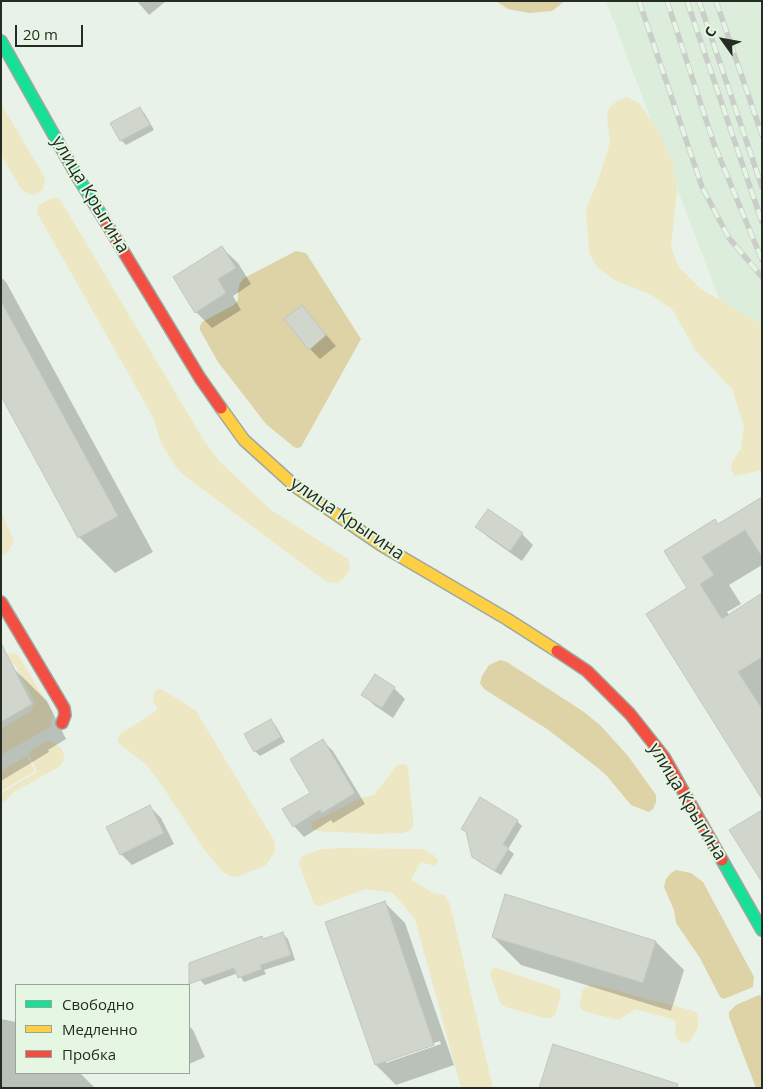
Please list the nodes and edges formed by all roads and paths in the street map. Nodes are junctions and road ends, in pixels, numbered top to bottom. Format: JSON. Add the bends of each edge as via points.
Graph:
{"nodes":[{"id":1,"x":1,"y":40,"type":"edge"},
{"id":2,"x":1,"y":602,"type":"edge"},
{"id":3,"x":62,"y":723,"type":"dead end"},
{"id":4,"x":762,"y":930,"type":"edge"}],
"edges":[{"from":1,"to":4,"type":"main road","name":"улица Крыгина","via":[[77,176],[200,378],[244,440],[296,487],[381,545],[507,619],[587,671],[630,714],[664,757]]},
{"from":2,"to":3,"type":"main road","via":[[64,708]]}]}
